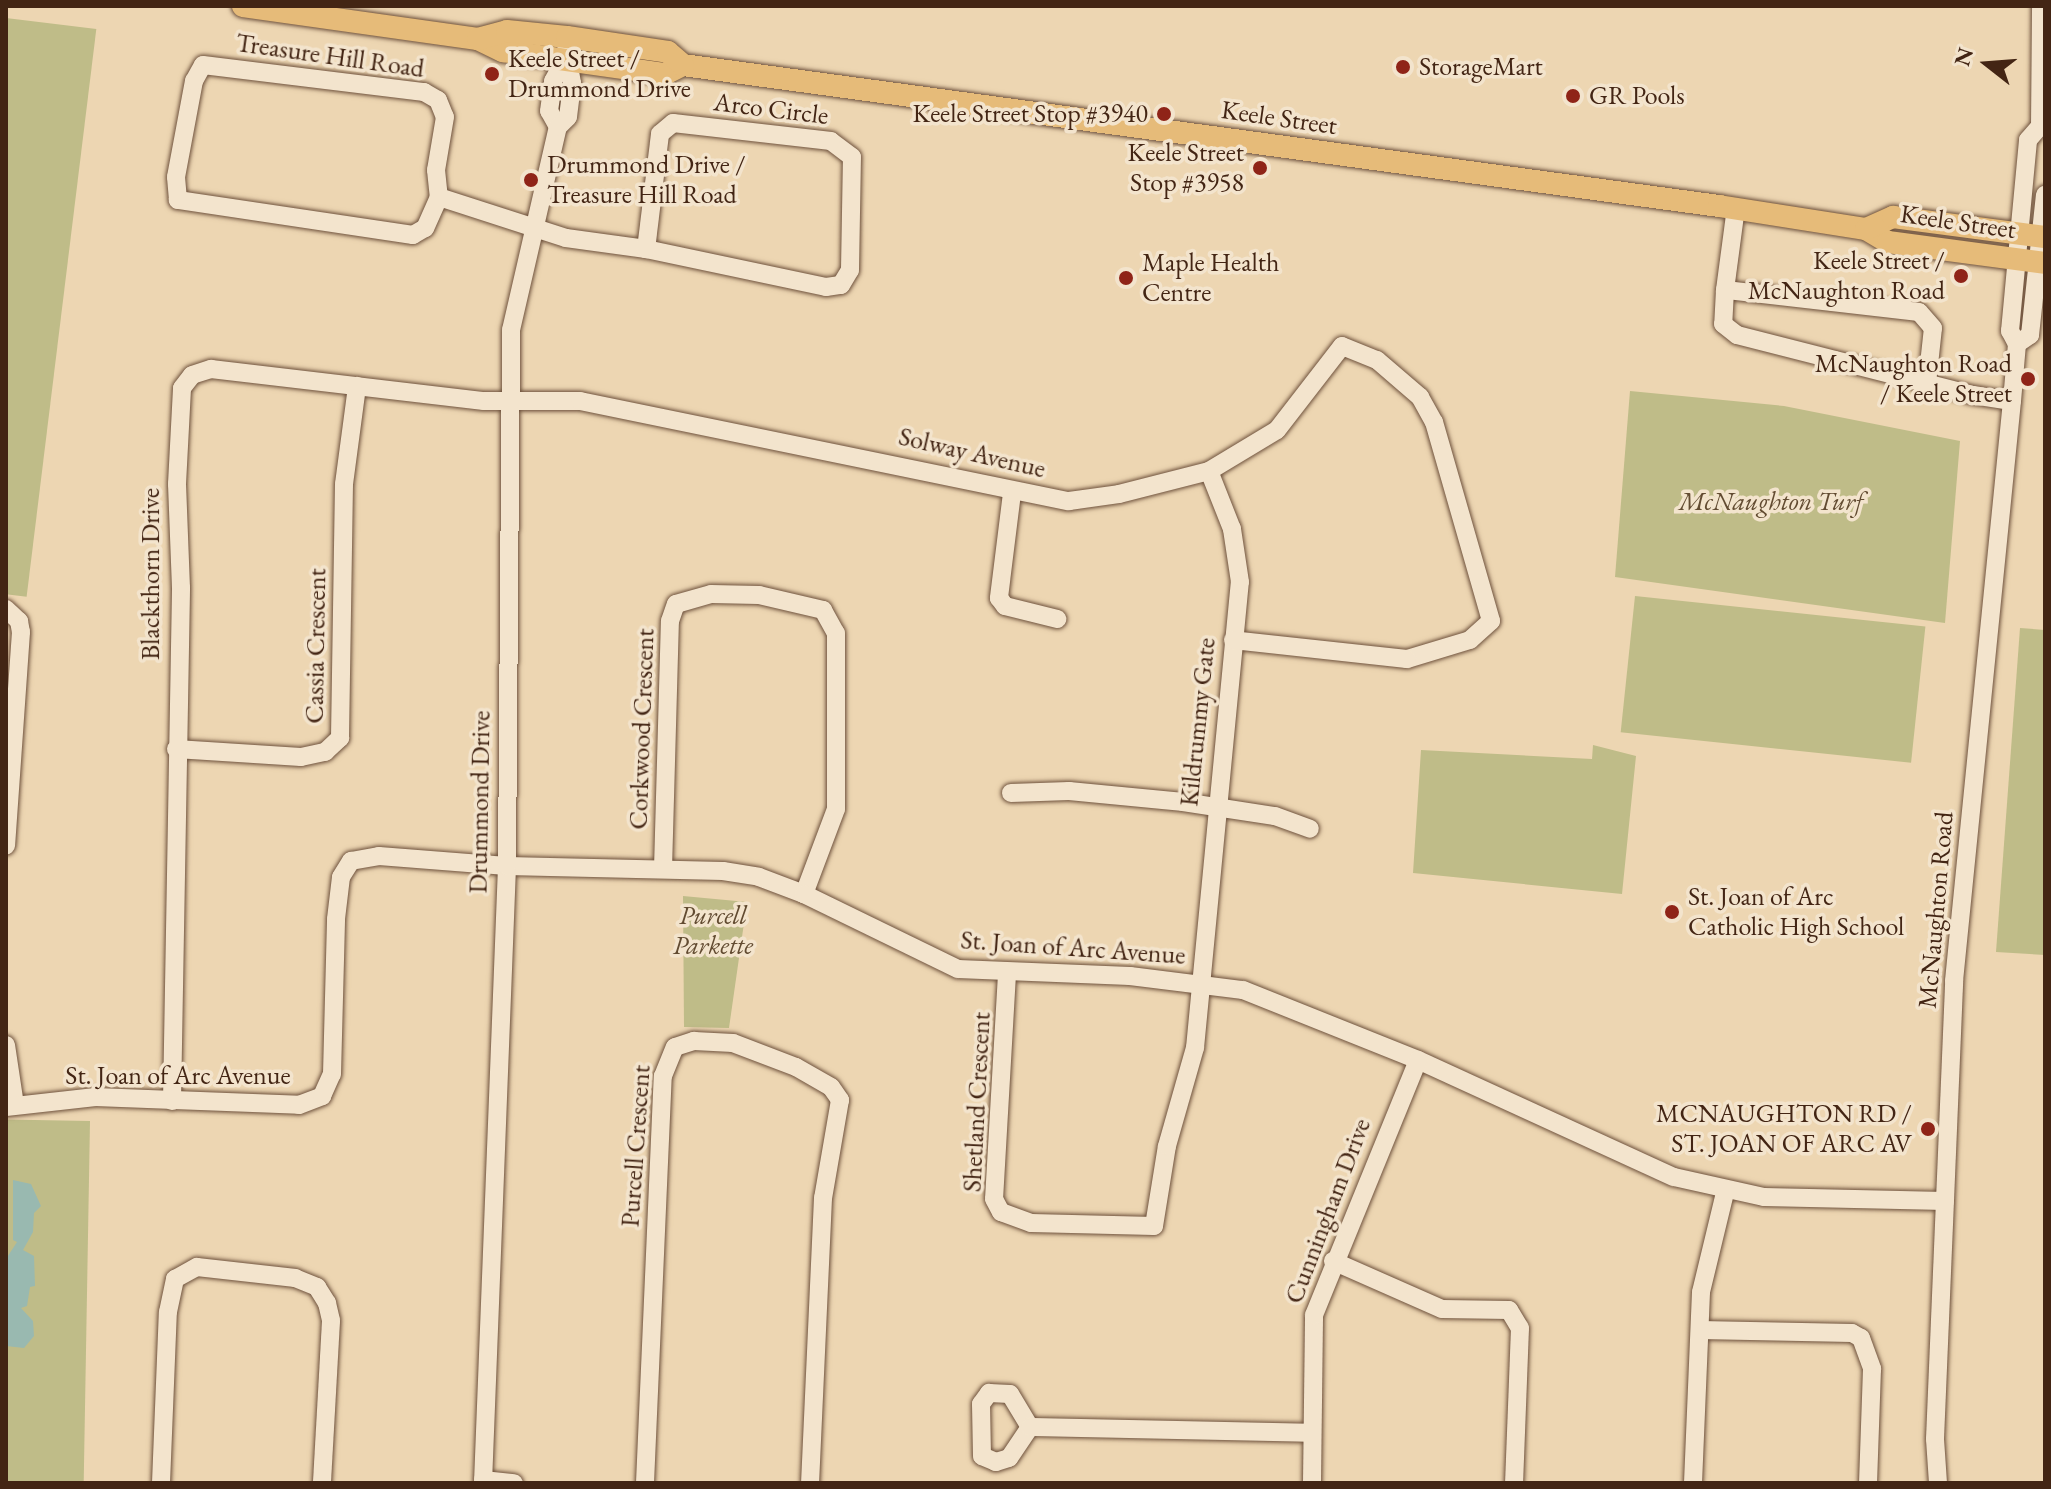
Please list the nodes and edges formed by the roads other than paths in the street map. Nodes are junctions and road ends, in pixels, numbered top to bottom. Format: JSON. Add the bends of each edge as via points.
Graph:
{"nodes":[{"id":1,"x":243,"y":6,"type":"edge"},
{"id":2,"x":2041,"y":6,"type":"edge"},
{"id":3,"x":566,"y":48,"type":"junction"},
{"id":4,"x":2043,"y":128,"type":"edge"},
{"id":5,"x":2045,"y":195,"type":"edge"},
{"id":6,"x":439,"y":197,"type":"junction"},
{"id":7,"x":1736,"y":208,"type":"junction"},
{"id":8,"x":535,"y":227,"type":"junction"},
{"id":9,"x":1866,"y":229,"type":"junction"},
{"id":10,"x":2035,"y":236,"type":"edge"},
{"id":11,"x":646,"y":249,"type":"junction"},
{"id":12,"x":2033,"y":261,"type":"edge"},
{"id":13,"x":1725,"y":290,"type":"junction"},
{"id":14,"x":1927,"y":383,"type":"junction"},
{"id":15,"x":357,"y":386,"type":"junction"},
{"id":16,"x":513,"y":400,"type":"junction"},
{"id":17,"x":2012,"y":401,"type":"junction"},
{"id":18,"x":1209,"y":471,"type":"junction"},
{"id":19,"x":1012,"y":493,"type":"junction"},
{"id":20,"x":6,"y":609,"type":"edge"},
{"id":21,"x":1057,"y":619,"type":"dead end"},
{"id":22,"x":1233,"y":640,"type":"junction"},
{"id":23,"x":176,"y":749,"type":"junction"},
{"id":24,"x":8,"y":776,"type":"edge"},
{"id":25,"x":1011,"y":793,"type":"dead end"},
{"id":26,"x":1215,"y":807,"type":"junction"},
{"id":27,"x":1310,"y":829,"type":"dead end"},
{"id":28,"x":6,"y":845,"type":"edge"},
{"id":29,"x":507,"y":866,"type":"junction"},
{"id":30,"x":663,"y":869,"type":"junction"},
{"id":31,"x":804,"y":894,"type":"junction"},
{"id":32,"x":1007,"y":974,"type":"junction"},
{"id":33,"x":1201,"y":984,"type":"junction"},
{"id":34,"x":6,"y":1045,"type":"edge"},
{"id":35,"x":1418,"y":1060,"type":"junction"},
{"id":36,"x":172,"y":1101,"type":"junction"},
{"id":37,"x":10,"y":1106,"type":"edge"},
{"id":38,"x":1726,"y":1189,"type":"junction"},
{"id":39,"x":1945,"y":1201,"type":"junction"},
{"id":40,"x":1333,"y":1261,"type":"junction"},
{"id":41,"x":1700,"y":1330,"type":"junction"},
{"id":42,"x":1030,"y":1427,"type":"dead end"},
{"id":43,"x":1312,"y":1433,"type":"junction"},
{"id":44,"x":483,"y":1482,"type":"edge"},
{"id":45,"x":161,"y":1483,"type":"edge"},
{"id":46,"x":322,"y":1483,"type":"edge"},
{"id":47,"x":514,"y":1483,"type":"edge"},
{"id":48,"x":645,"y":1483,"type":"edge"},
{"id":49,"x":810,"y":1483,"type":"edge"},
{"id":50,"x":1312,"y":1483,"type":"edge"},
{"id":51,"x":1514,"y":1483,"type":"edge"},
{"id":52,"x":1693,"y":1483,"type":"edge"},
{"id":53,"x":1868,"y":1483,"type":"edge"},
{"id":54,"x":1938,"y":1483,"type":"edge"}],
"edges":[{"from":1,"to":3,"type":"main road","name":"Keele Street","via":[[478,39],[507,31]]},
{"from":2,"to":4,"type":"street","name":"McNaughton Road"},
{"from":3,"to":7,"type":"main road","name":"Keele Street","via":[[665,74],[683,65]]},
{"from":3,"to":8,"type":"street","name":"Drummond Drive","via":[[553,81],[549,111],[558,127]]},
{"from":4,"to":10,"type":"street","name":"McNaughton Road","via":[[2028,140]]},
{"from":5,"to":10,"type":"street","name":"McNaughton Road"},
{"from":6,"to":6,"type":"street","name":"Treasure Hill Road","via":[[436,170],[445,117],[438,100],[424,92],[203,65],[194,81],[176,177],[178,200],[413,235],[425,228]]},
{"from":6,"to":8,"type":"street"},
{"from":7,"to":9,"type":"main road","name":"Keele Street"},
{"from":7,"to":13,"type":"street"},
{"from":8,"to":11,"type":"street","name":"Arco Circle","via":[[566,238]]},
{"from":8,"to":16,"type":"street","name":"Drummond Drive","via":[[514,308]]},
{"from":9,"to":10,"type":"main road","name":"Keele Street","via":[[1893,217]]},
{"from":9,"to":12,"type":"main road","name":"Keele Street","via":[[1888,242]]},
{"from":10,"to":12,"type":"street","name":"McNaughton Road"},
{"from":11,"to":11,"type":"street","name":"Arco Circle","via":[[804,285],[841,285],[850,270],[852,157],[831,141],[673,123],[660,134]]},
{"from":12,"to":17,"type":"street","name":"McNaughton Road","via":[[2010,331],[2017,344]]},
{"from":13,"to":14,"type":"street","via":[[1723,324],[1737,335]]},
{"from":13,"to":14,"type":"street","via":[[1923,314],[1933,328]]},
{"from":14,"to":17,"type":"street"},
{"from":15,"to":16,"type":"street","name":"Blackthorn Drive"},
{"from":15,"to":23,"type":"street","name":"Cassia Crescent","via":[[344,484],[340,738],[325,752],[301,757]]},
{"from":15,"to":23,"type":"street","name":"Blackthorn Drive","via":[[211,369],[192,375],[182,388]]},
{"from":16,"to":19,"type":"street","name":"Solway Avenue","via":[[595,403],[814,451],[918,466]]},
{"from":16,"to":29,"type":"street","name":"Drummond Drive"},
{"from":17,"to":39,"type":"street","name":"McNaughton Road","via":[[1954,981]]},
{"from":18,"to":19,"type":"street","name":"Solway Avenue","via":[[1092,500]]},
{"from":18,"to":22,"type":"street","name":"Kildrummy Gate","via":[[1237,551],[1240,582]]},
{"from":18,"to":22,"type":"street","name":"Solway Avenue","via":[[1277,430],[1342,346],[1377,360],[1420,397],[1434,422],[1463,534],[1492,613],[1486,630],[1470,640],[1407,659]]},
{"from":19,"to":21,"type":"street","via":[[999,598],[1005,606]]},
{"from":20,"to":24,"type":"street","via":[[19,621],[21,632]]},
{"from":22,"to":26,"type":"street","name":"Kildrummy Gate"},
{"from":23,"to":36,"type":"street","name":"Blackthorn Drive"},
{"from":24,"to":28,"type":"street"},
{"from":25,"to":26,"type":"street","via":[[1069,791]]},
{"from":26,"to":27,"type":"street","via":[[1275,816]]},
{"from":26,"to":33,"type":"street","name":"Kildrummy Gate"},
{"from":29,"to":30,"type":"street","name":"St. Joan of Arc Avenue"},
{"from":29,"to":36,"type":"street","name":"St. Joan of Arc Avenue","via":[[379,856],[351,861],[341,877],[332,1074],[322,1096],[299,1105]]},
{"from":29,"to":44,"type":"street","name":"Drummond Drive"},
{"from":30,"to":31,"type":"street","name":"St. Joan of Arc Avenue","via":[[759,877]]},
{"from":30,"to":31,"type":"street","name":"Corkwood Crescent","via":[[670,621],[676,604],[711,594],[759,595],[823,610],[836,633],[836,809]]},
{"from":31,"to":32,"type":"street","name":"St. Joan of Arc Avenue","via":[[935,961]]},
{"from":32,"to":33,"type":"street","name":"St. Joan of Arc Avenue"},
{"from":32,"to":33,"type":"street","name":"Shetland Crescent","via":[[994,1199],[1011,1219],[1031,1223],[1154,1226],[1167,1146],[1195,1048]]},
{"from":33,"to":35,"type":"street","name":"St. Joan of Arc Avenue","via":[[1268,998]]},
{"from":34,"to":37,"type":"street"},
{"from":35,"to":38,"type":"street","name":"St. Joan of Arc Avenue","via":[[1674,1177]]},
{"from":35,"to":40,"type":"street","name":"Cunningham Drive"},
{"from":36,"to":37,"type":"street","name":"St. Joan of Arc Avenue","via":[[95,1097]]},
{"from":38,"to":39,"type":"street","name":"St. Joan of Arc Avenue","via":[[1764,1197]]},
{"from":38,"to":41,"type":"street","via":[[1705,1267]]},
{"from":39,"to":54,"type":"street","name":"McNaughton Road"},
{"from":40,"to":43,"type":"street","name":"Cunningham Drive","via":[[1311,1338]]},
{"from":40,"to":51,"type":"street","via":[[1442,1309],[1509,1310],[1520,1328]]},
{"from":41,"to":52,"type":"street"},
{"from":41,"to":53,"type":"street","via":[[1852,1333],[1861,1338],[1872,1369]]},
{"from":42,"to":43,"type":"street"},
{"from":43,"to":50,"type":"street","name":"Cunningham Drive"},
{"from":44,"to":47,"type":"street"},
{"from":45,"to":46,"type":"street","via":[[168,1312],[175,1279],[197,1267],[295,1278],[317,1287],[327,1303],[331,1321]]},
{"from":48,"to":49,"type":"street","name":"Purcell Crescent","via":[[663,1076],[675,1047],[694,1041],[733,1043],[796,1067],[831,1087],[840,1100],[823,1198]]}]}
